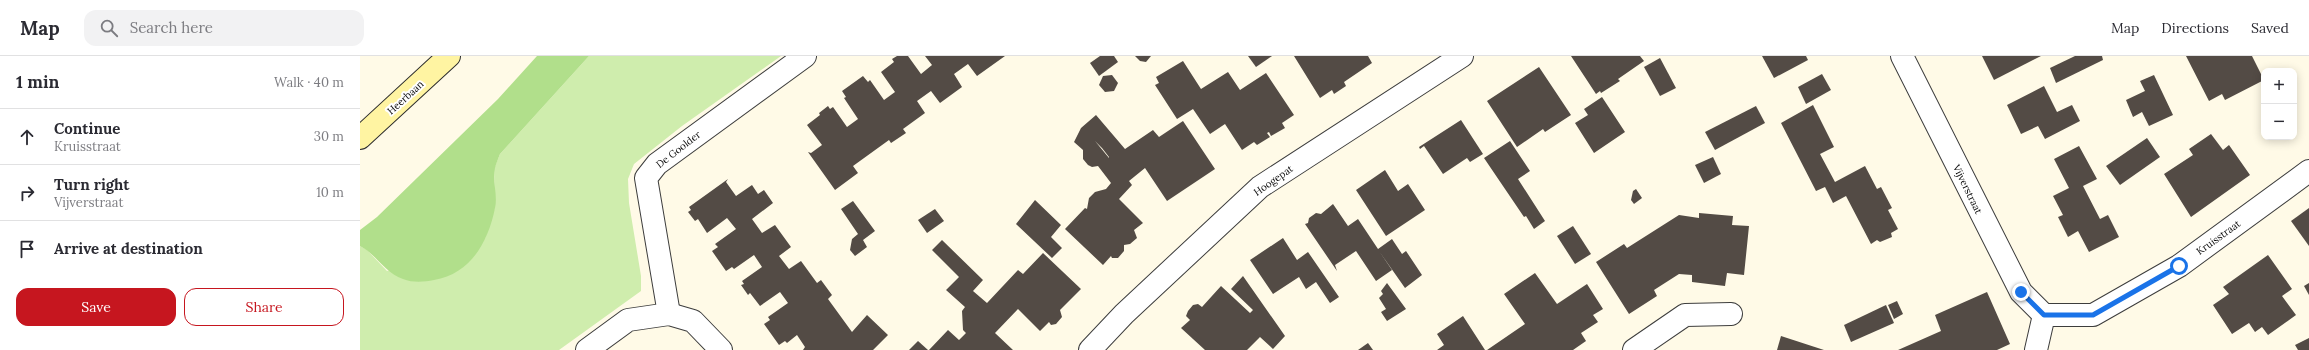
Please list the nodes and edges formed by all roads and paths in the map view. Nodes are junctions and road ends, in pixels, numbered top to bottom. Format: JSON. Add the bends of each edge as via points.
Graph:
{"nodes":[{"id":1,"x":450,"y":56,"type":"edge"},
{"id":2,"x":804,"y":56,"type":"edge"},
{"id":3,"x":1462,"y":56,"type":"edge"},
{"id":4,"x":1902,"y":56,"type":"edge"},
{"id":5,"x":360,"y":138,"type":"edge"},
{"id":6,"x":2309,"y":171,"type":"edge"},
{"id":7,"x":669,"y":314,"type":"junction"},
{"id":8,"x":1731,"y":314,"type":"dead end"},
{"id":9,"x":2044,"y":315,"type":"junction"},
{"id":10,"x":587,"y":350,"type":"edge"},
{"id":11,"x":721,"y":350,"type":"edge"},
{"id":12,"x":1090,"y":350,"type":"edge"},
{"id":13,"x":1634,"y":350,"type":"edge"},
{"id":14,"x":2036,"y":350,"type":"edge"}],
"edges":[{"from":1,"to":5,"type":"main road","name":"Heerbaan"},
{"from":2,"to":7,"type":"street","name":"De Goolder","via":[[657,164],[646,178]]},
{"from":3,"to":12,"type":"street","name":"Hoogepat","via":[[1260,187],[1124,314]]},
{"from":4,"to":9,"type":"street","name":"Vijverstraat","via":[[2021,292]]},
{"from":6,"to":9,"type":"street","name":"Kruisstraat","via":[[2179,266],[2093,315]]},
{"from":7,"to":10,"type":"street","via":[[628,320]]},
{"from":7,"to":11,"type":"street","via":[[693,321]]},
{"from":8,"to":13,"type":"street","via":[[1685,315]]},
{"from":9,"to":14,"type":"street"}]}
